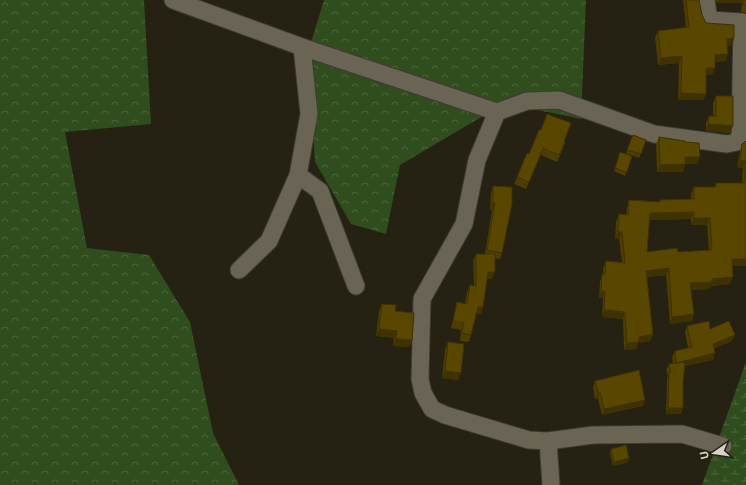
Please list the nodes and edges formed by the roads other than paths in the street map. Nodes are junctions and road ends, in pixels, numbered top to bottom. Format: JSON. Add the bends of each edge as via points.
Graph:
{"nodes":[{"id":1,"x":173,"y":0,"type":"edge"},
{"id":2,"x":706,"y":0,"type":"edge"},
{"id":3,"x":744,"y":23,"type":"edge"},
{"id":4,"x":302,"y":47,"type":"junction"},
{"id":5,"x":497,"y":112,"type":"junction"},
{"id":6,"x":298,"y":175,"type":"junction"},
{"id":7,"x":240,"y":270,"type":"dead end"},
{"id":8,"x":356,"y":286,"type":"dead end"},
{"id":9,"x":548,"y":441,"type":"junction"},
{"id":10,"x":723,"y":446,"type":"dead end"},
{"id":11,"x":551,"y":485,"type":"edge"}],
"edges":[{"from":1,"to":4,"type":"street"},
{"from":2,"to":3,"type":"street","via":[[709,20]]},
{"from":3,"to":5,"type":"street","via":[[740,135],[737,142],[727,144],[654,134],[559,100],[527,101]]},
{"from":4,"to":5,"type":"street"},
{"from":4,"to":6,"type":"street","via":[[309,114]]},
{"from":5,"to":9,"type":"street","via":[[477,160],[464,224],[422,299],[420,379],[423,393],[432,408],[445,415],[529,440]]},
{"from":6,"to":7,"type":"street","via":[[269,241]]},
{"from":6,"to":8,"type":"street","via":[[320,191]]},
{"from":9,"to":10,"type":"street","via":[[593,434],[682,434]]},
{"from":9,"to":11,"type":"street"}]}
